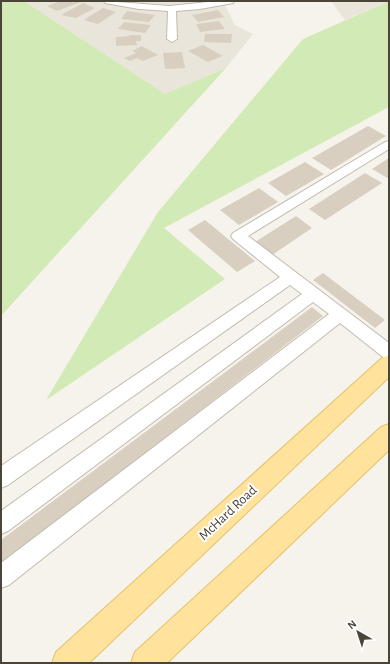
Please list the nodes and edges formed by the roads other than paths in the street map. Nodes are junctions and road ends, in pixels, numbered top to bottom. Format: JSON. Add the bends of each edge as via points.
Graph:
{"nodes":[{"id":1,"x":108,"y":1,"type":"edge"},
{"id":2,"x":230,"y":1,"type":"edge"},
{"id":3,"x":172,"y":9,"type":"junction"},
{"id":4,"x":172,"y":39,"type":"dead end"},
{"id":5,"x":389,"y":144,"type":"edge"},
{"id":6,"x":290,"y":277,"type":"junction"},
{"id":7,"x":313,"y":294,"type":"junction"},
{"id":8,"x":340,"y":314,"type":"junction"},
{"id":9,"x":389,"y":352,"type":"edge"},
{"id":10,"x":389,"y":364,"type":"edge"},
{"id":11,"x":389,"y":435,"type":"edge"},
{"id":12,"x":1,"y":478,"type":"edge"},
{"id":13,"x":1,"y":524,"type":"edge"},
{"id":14,"x":1,"y":577,"type":"edge"},
{"id":15,"x":67,"y":663,"type":"edge"},
{"id":16,"x":146,"y":663,"type":"edge"}],
"edges":[{"from":1,"to":3,"type":"street","via":[[138,7]]},
{"from":2,"to":3,"type":"street"},
{"from":3,"to":4,"type":"street"},
{"from":5,"to":6,"type":"street","via":[[238,236]]},
{"from":6,"to":7,"type":"street"},
{"from":6,"to":12,"type":"street"},
{"from":7,"to":8,"type":"street"},
{"from":7,"to":13,"type":"street"},
{"from":8,"to":9,"type":"street"},
{"from":8,"to":14,"type":"street"},
{"from":10,"to":15,"type":"main road","name":"McHard Road"},
{"from":11,"to":16,"type":"main road"}]}
